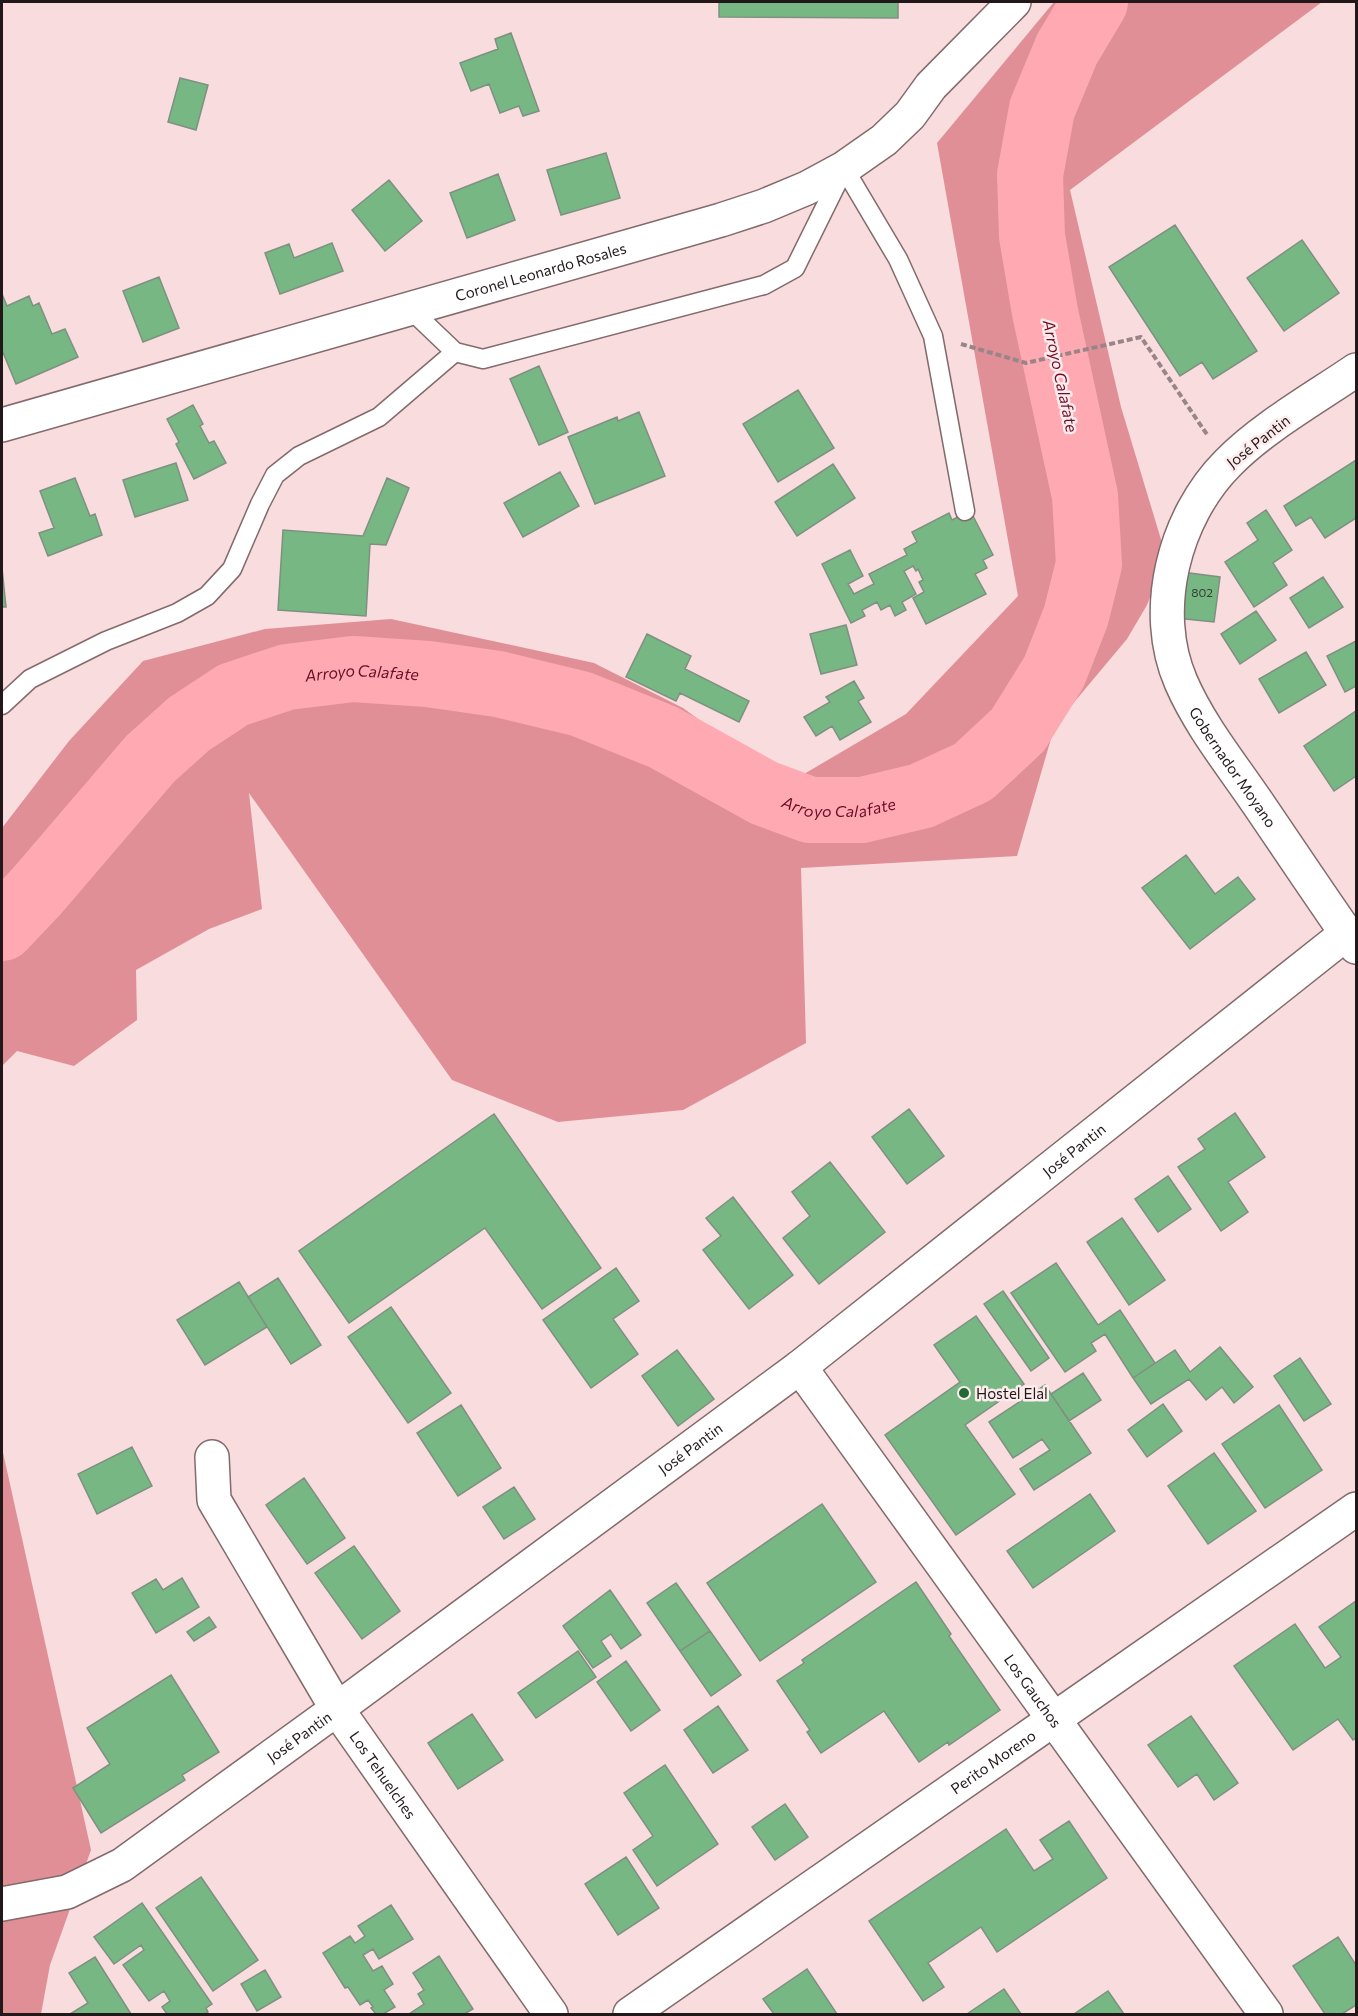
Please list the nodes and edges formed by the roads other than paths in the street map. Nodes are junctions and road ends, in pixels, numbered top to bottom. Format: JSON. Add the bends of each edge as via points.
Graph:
{"nodes":[{"id":1,"x":1014,"y":2,"type":"edge"},
{"id":2,"x":844,"y":168,"type":"junction"},
{"id":3,"x":410,"y":309,"type":"junction"},
{"id":4,"x":455,"y":352,"type":"junction"},
{"id":5,"x":1356,"y":370,"type":"edge"},
{"id":6,"x":2,"y":425,"type":"edge"},
{"id":7,"x":965,"y":512,"type":"dead end"},
{"id":8,"x":1172,"y":567,"type":"joint"},
{"id":9,"x":2,"y":705,"type":"edge"},
{"id":10,"x":1352,"y":940,"type":"edge"},
{"id":11,"x":800,"y":1367,"type":"junction"},
{"id":12,"x":212,"y":1457,"type":"dead end"},
{"id":13,"x":1356,"y":1509,"type":"edge"},
{"id":14,"x":337,"y":1709,"type":"junction"},
{"id":15,"x":1054,"y":1719,"type":"junction"},
{"id":16,"x":2,"y":1904,"type":"edge"},
{"id":17,"x":552,"y":2014,"type":"edge"},
{"id":18,"x":630,"y":2014,"type":"edge"},
{"id":19,"x":1266,"y":2014,"type":"edge"}],
"edges":[{"from":1,"to":2,"type":"street","name":"Coronel Leonardo Rosales","via":[[931,86],[910,115],[884,140]]},
{"from":2,"to":3,"type":"street","name":"Coronel Leonardo Rosales","via":[[807,188],[732,217]]},
{"from":2,"to":4,"type":"lane","via":[[795,268],[764,285],[483,359]]},
{"from":2,"to":7,"type":"lane","via":[[898,259],[933,336]]},
{"from":3,"to":4,"type":"lane"},
{"from":3,"to":6,"type":"street","name":"Coronel Leonardo Rosales"},
{"from":4,"to":9,"type":"lane","via":[[379,417],[299,456],[275,475],[232,569],[207,596],[30,679]]},
{"from":5,"to":8,"type":"street","name":"José Pantin","via":[[1263,434],[1227,464],[1200,500]]},
{"from":8,"to":10,"type":"street","name":"Gobernador Moyano","via":[[1166,604],[1169,641],[1180,681],[1203,722]]},
{"from":10,"to":11,"type":"street","name":"José Pantin"},
{"from":11,"to":14,"type":"street","name":"José Pantin"},
{"from":11,"to":15,"type":"street","name":"Los Gauchos"},
{"from":12,"to":14,"type":"street","name":"Los Tehuelches","via":[[214,1500]]},
{"from":13,"to":15,"type":"street","name":"Perito Moreno"},
{"from":14,"to":16,"type":"street","name":"José Pantin","via":[[122,1865],[67,1892]]},
{"from":14,"to":17,"type":"street","name":"Los Tehuelches"},
{"from":15,"to":18,"type":"street","name":"Perito Moreno"},
{"from":15,"to":19,"type":"street","name":"Los Gauchos"}]}
